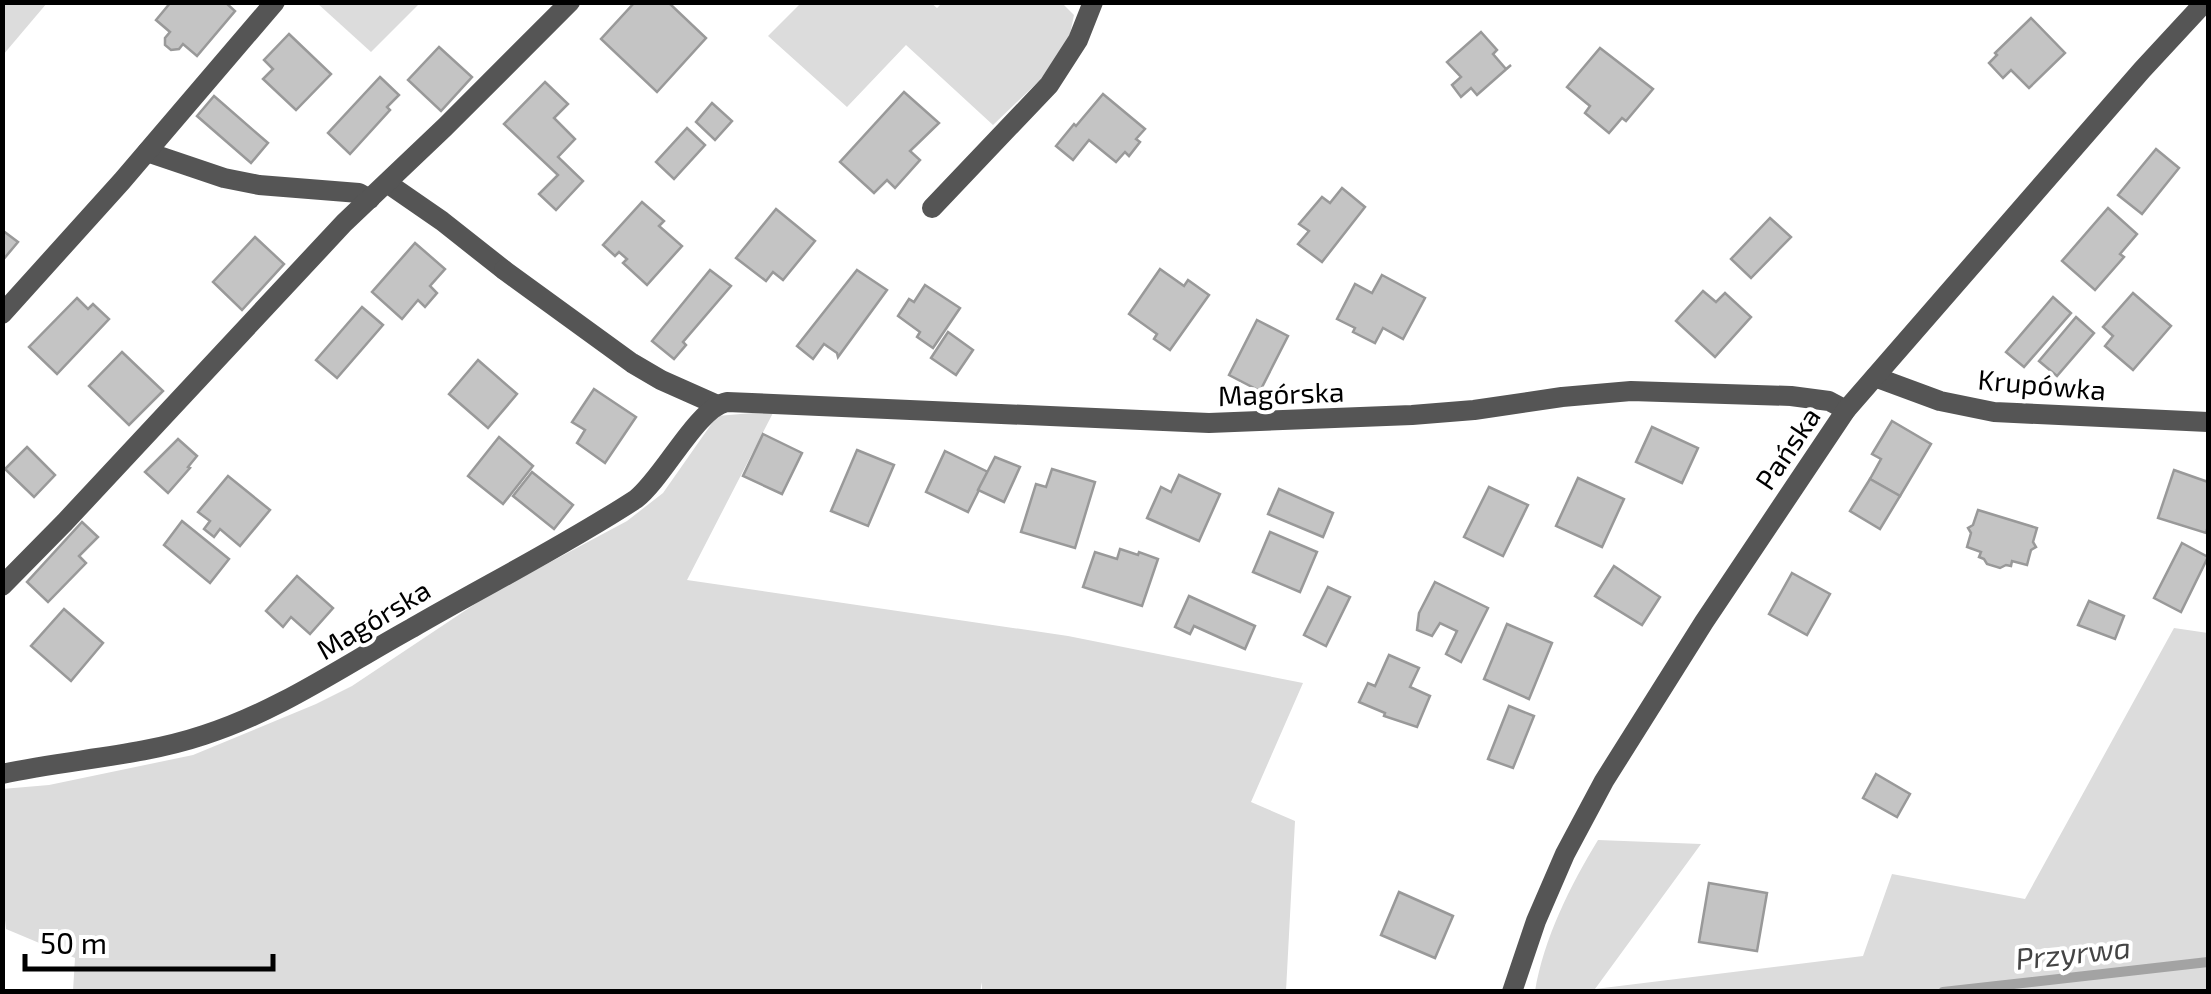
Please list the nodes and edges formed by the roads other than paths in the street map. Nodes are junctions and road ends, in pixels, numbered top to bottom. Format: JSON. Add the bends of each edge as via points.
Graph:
{"nodes":[{"id":1,"x":276,"y":2,"type":"edge"},
{"id":2,"x":570,"y":2,"type":"edge"},
{"id":3,"x":1093,"y":2,"type":"edge"},
{"id":4,"x":2205,"y":2,"type":"edge"},
{"id":5,"x":146,"y":152,"type":"junction"},
{"id":6,"x":386,"y":182,"type":"junction"},
{"id":7,"x":370,"y":199,"type":"junction"},
{"id":8,"x":932,"y":208,"type":"dead end"},
{"id":9,"x":2,"y":314,"type":"edge"},
{"id":10,"x":1876,"y":377,"type":"junction"},
{"id":11,"x":715,"y":404,"type":"junction"},
{"id":12,"x":1846,"y":410,"type":"junction"},
{"id":13,"x":2208,"y":422,"type":"edge"},
{"id":14,"x":2,"y":586,"type":"edge"},
{"id":15,"x":2,"y":774,"type":"edge"},
{"id":16,"x":1512,"y":992,"type":"edge"}],
"edges":[{"from":1,"to":5,"type":"street"},
{"from":2,"to":6,"type":"street"},
{"from":3,"to":8,"type":"street","via":[[1048,85]]},
{"from":4,"to":10,"type":"street","name":"Pańska"},
{"from":5,"to":7,"type":"street","via":[[224,178]]},
{"from":5,"to":9,"type":"street"},
{"from":6,"to":7,"type":"street"},
{"from":6,"to":11,"type":"street","name":"Magórska","via":[[632,363]]},
{"from":7,"to":14,"type":"street"},
{"from":10,"to":12,"type":"street","name":"Pańska"},
{"from":10,"to":13,"type":"street","name":"Krupówka","via":[[1994,412]]},
{"from":11,"to":12,"type":"street","name":"Magórska","via":[[1209,423],[1412,415],[1632,391],[1791,396]]},
{"from":11,"to":15,"type":"street","name":"Magórska","via":[[636,499],[280,704],[168,745]]},
{"from":12,"to":16,"type":"street","name":"Pańska","via":[[1604,780],[1565,854]]}]}
